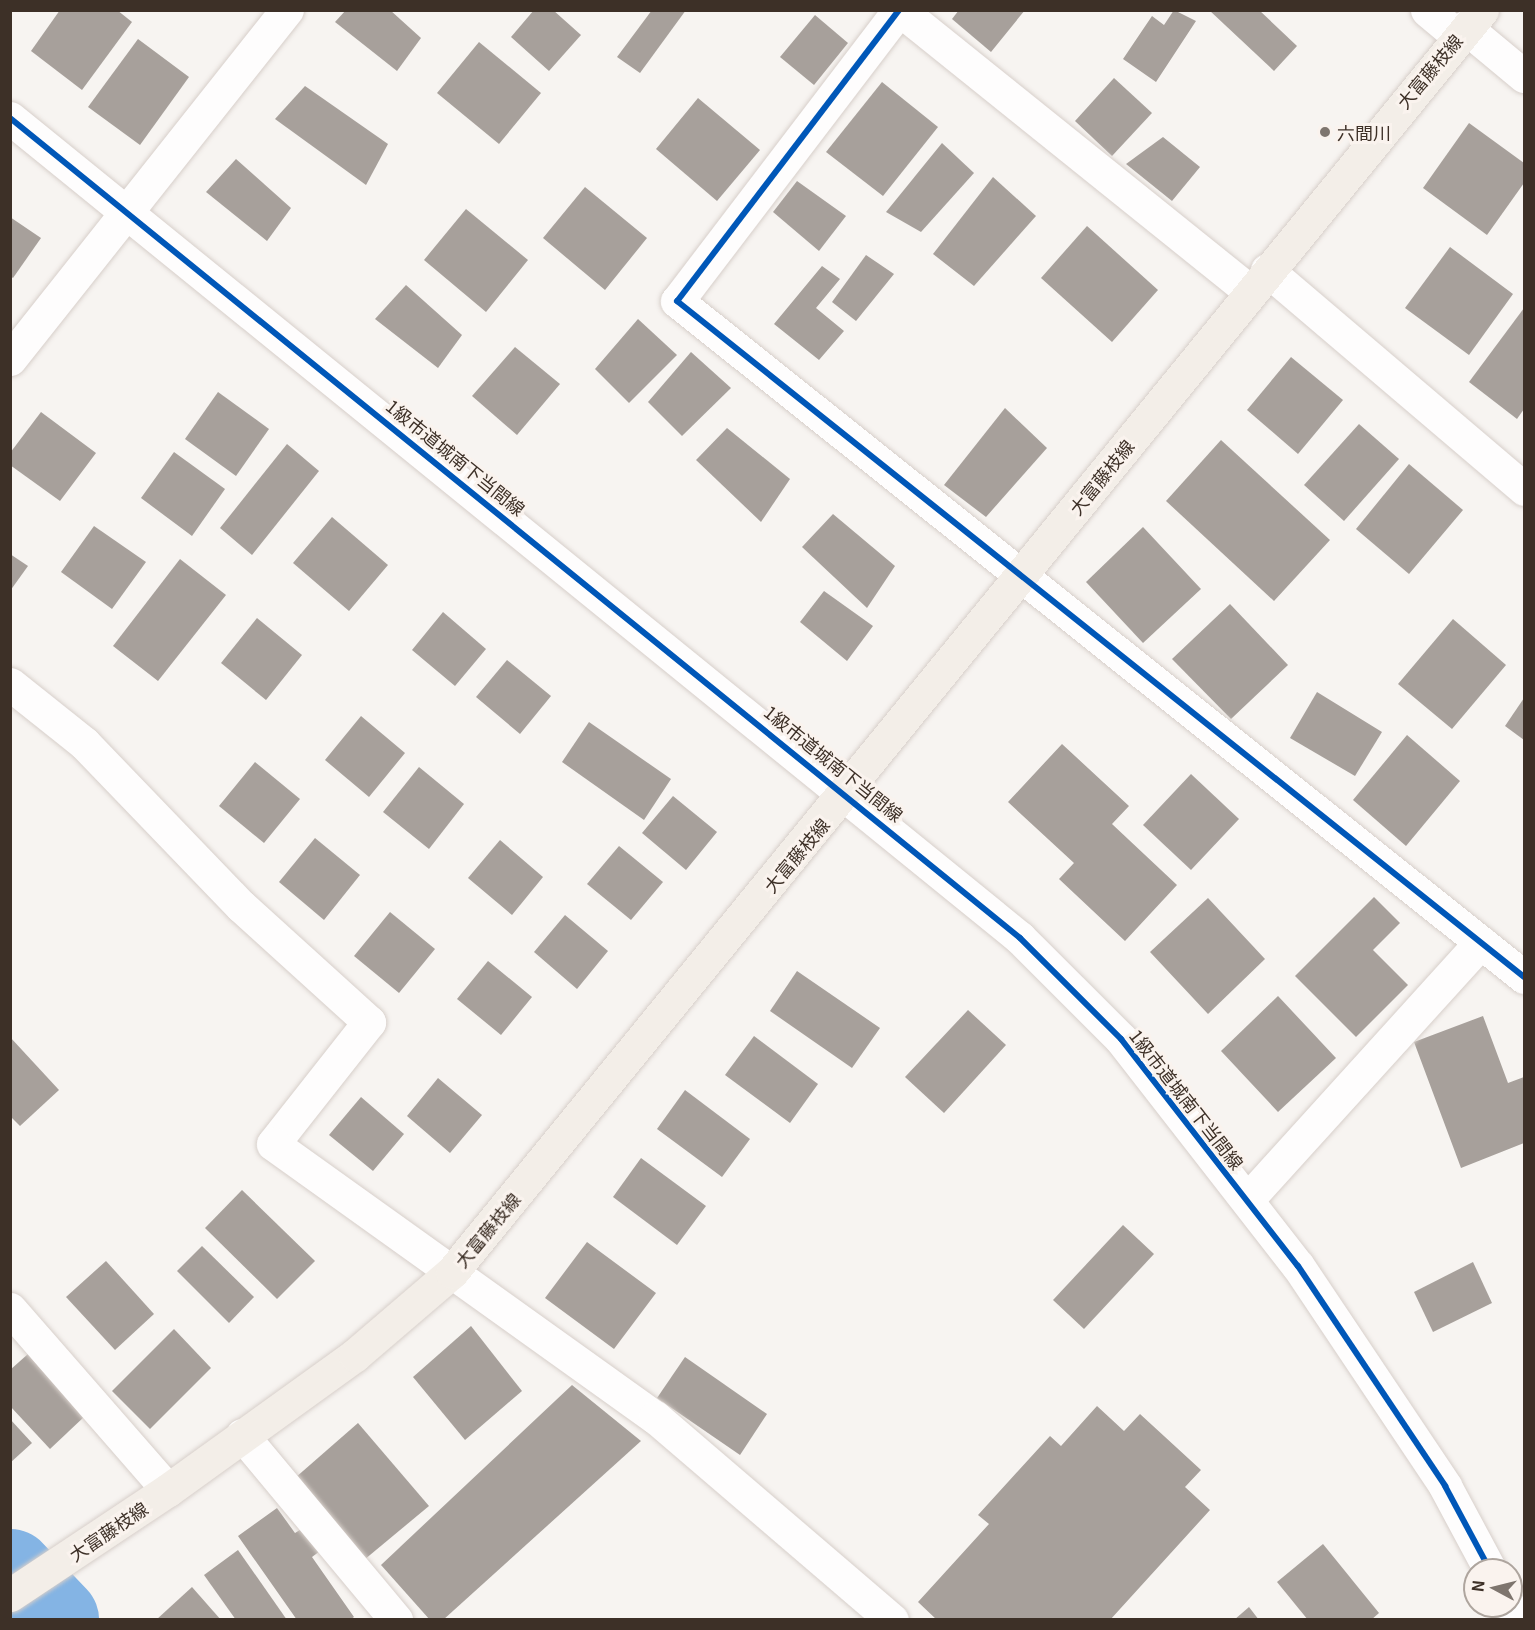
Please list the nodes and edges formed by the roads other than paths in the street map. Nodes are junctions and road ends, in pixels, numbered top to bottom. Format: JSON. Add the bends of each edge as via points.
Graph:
{"nodes":[{"id":1,"x":287,"y":10,"type":"edge"},
{"id":2,"x":900,"y":10,"type":"edge"},
{"id":3,"x":1427,"y":10,"type":"edge"},
{"id":4,"x":1468,"y":24,"type":"edge"},
{"id":5,"x":1524,"y":76,"type":"edge"},
{"id":6,"x":10,"y":118,"type":"edge"},
{"id":7,"x":129,"y":213,"type":"junction"},
{"id":8,"x":1258,"y":281,"type":"junction"},
{"id":9,"x":10,"y":359,"type":"edge"},
{"id":10,"x":1524,"y":489,"type":"edge"},
{"id":11,"x":1022,"y":576,"type":"junction"},
{"id":12,"x":10,"y":684,"type":"edge"},
{"id":13,"x":848,"y":793,"type":"junction"},
{"id":14,"x":1480,"y":942,"type":"junction"},
{"id":15,"x":1524,"y":976,"type":"edge"},
{"id":16,"x":1247,"y":1200,"type":"junction"},
{"id":17,"x":452,"y":1272,"type":"junction"},
{"id":18,"x":10,"y":1308,"type":"edge"},
{"id":19,"x":242,"y":1435,"type":"junction"},
{"id":20,"x":168,"y":1490,"type":"junction"},
{"id":21,"x":1484,"y":1558,"type":"edge"},
{"id":22,"x":10,"y":1595,"type":"edge"},
{"id":23,"x":396,"y":1620,"type":"edge"},
{"id":24,"x":892,"y":1620,"type":"edge"}],
"edges":[{"from":1,"to":7,"type":"street"},
{"from":2,"to":8,"type":"street"},
{"from":2,"to":11,"type":"street","via":[[676,301]]},
{"from":3,"to":4,"type":"street"},
{"from":4,"to":5,"type":"street"},
{"from":4,"to":8,"type":"main road","name":"大富藤枝線"},
{"from":6,"to":7,"type":"street","name":"1級市道城南下当間線"},
{"from":7,"to":9,"type":"street"},
{"from":7,"to":13,"type":"street","name":"1級市道城南下当間線"},
{"from":8,"to":10,"type":"street"},
{"from":8,"to":11,"type":"main road","name":"大富藤枝線"},
{"from":11,"to":13,"type":"main road","name":"大富藤枝線"},
{"from":11,"to":14,"type":"street"},
{"from":12,"to":17,"type":"street","via":[[84,743],[241,906],[369,1022],[273,1144]]},
{"from":13,"to":16,"type":"street","name":"1級市道城南下当間線","via":[[1020,938],[1120,1039]]},
{"from":13,"to":17,"type":"main road","name":"大富藤枝線"},
{"from":14,"to":15,"type":"street"},
{"from":14,"to":16,"type":"street"},
{"from":16,"to":21,"type":"street","name":"1級市道城南下当間線","via":[[1298,1266],[1445,1486]]},
{"from":17,"to":19,"type":"main road","name":"大富藤枝線","via":[[356,1355]]},
{"from":17,"to":24,"type":"street","via":[[655,1417]]},
{"from":18,"to":20,"type":"street"},
{"from":19,"to":20,"type":"main road","name":"大富藤枝線"},
{"from":19,"to":23,"type":"street"},
{"from":20,"to":22,"type":"main road","name":"大富藤枝線"}]}
